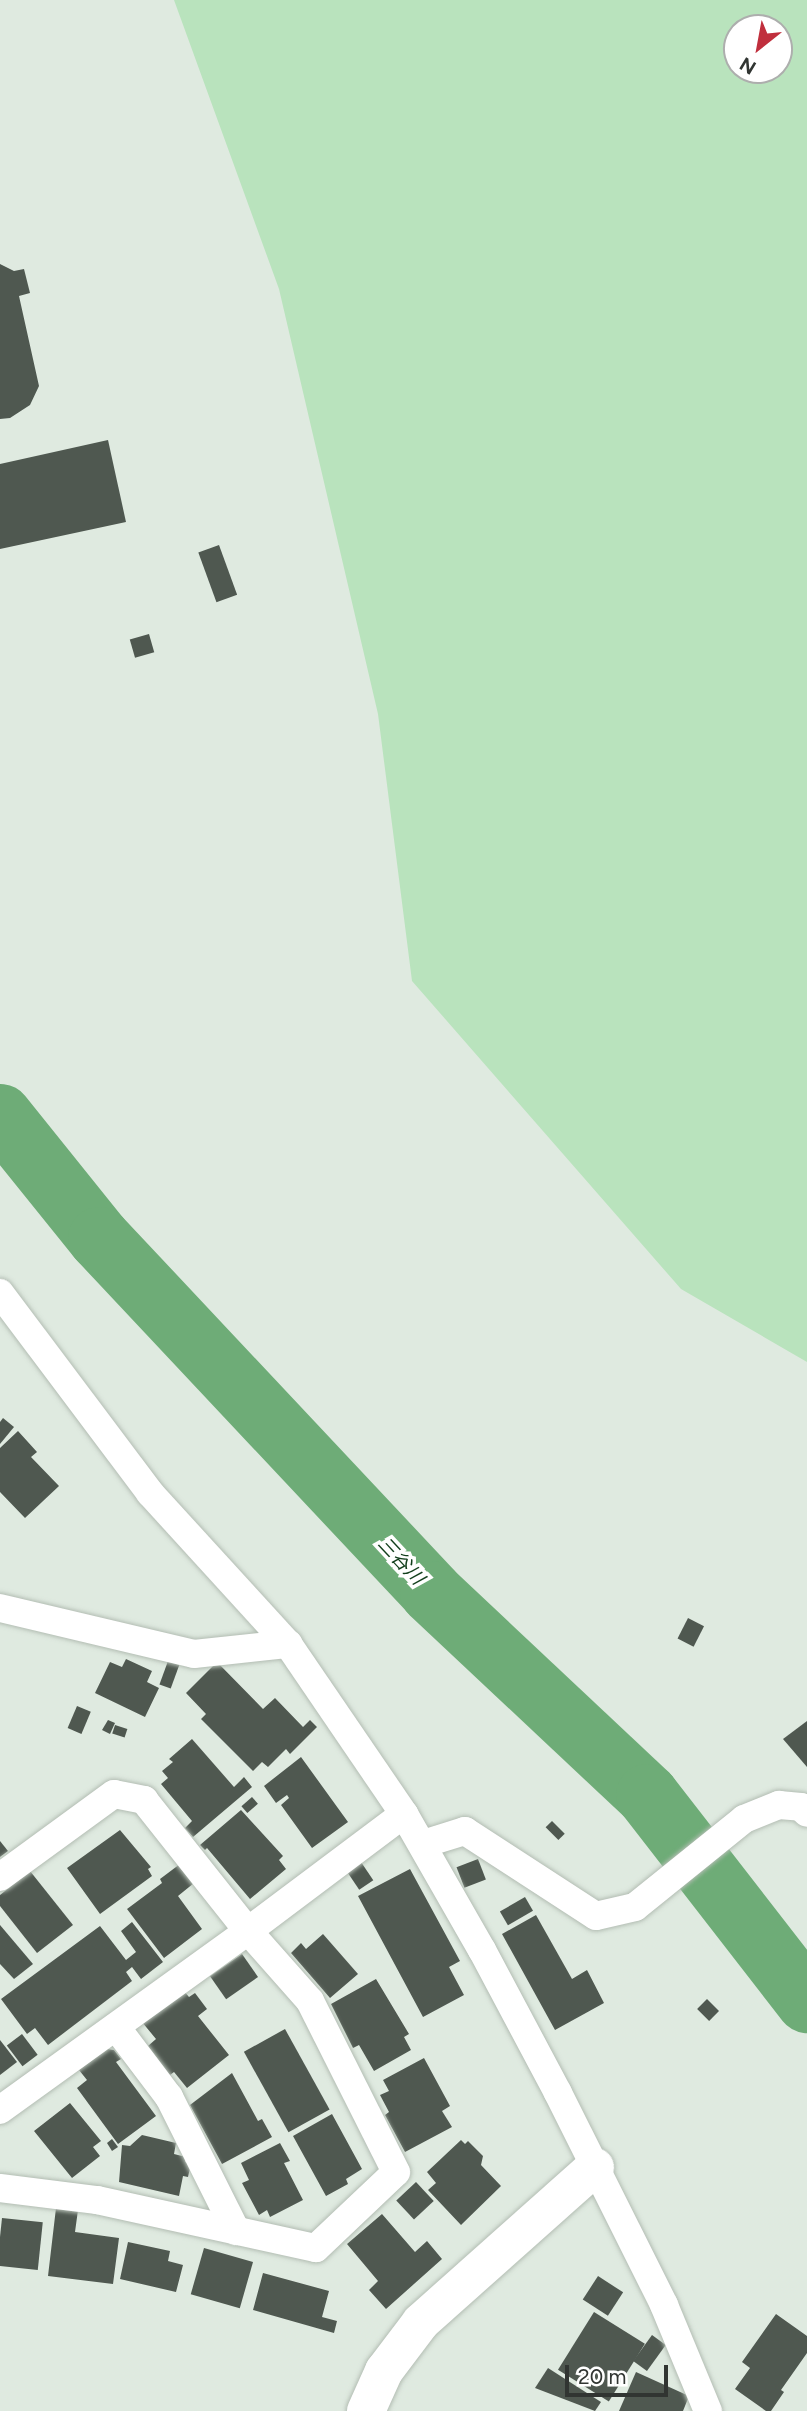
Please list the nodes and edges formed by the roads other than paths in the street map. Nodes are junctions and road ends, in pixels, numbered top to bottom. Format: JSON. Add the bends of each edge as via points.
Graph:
{"nodes":[{"id":1,"x":0,"y":1293,"type":"edge"},
{"id":2,"x":0,"y":1608,"type":"edge"},
{"id":3,"x":288,"y":1644,"type":"junction"},
{"id":4,"x":807,"y":1813,"type":"edge"},
{"id":5,"x":404,"y":1814,"type":"junction"},
{"id":6,"x":423,"y":1844,"type":"junction"},
{"id":7,"x":0,"y":1877,"type":"edge"},
{"id":8,"x":248,"y":1931,"type":"junction"},
{"id":9,"x":116,"y":2026,"type":"junction"},
{"id":10,"x":0,"y":2110,"type":"edge"},
{"id":11,"x":595,"y":2167,"type":"junction"},
{"id":12,"x":0,"y":2189,"type":"edge"},
{"id":13,"x":236,"y":2231,"type":"junction"},
{"id":14,"x":366,"y":2411,"type":"edge"},
{"id":15,"x":708,"y":2411,"type":"edge"}],
"edges":[{"from":1,"to":3,"type":"street","via":[[150,1493]]},
{"from":2,"to":3,"type":"street","via":[[194,1654]]},
{"from":3,"to":5,"type":"street"},
{"from":4,"to":6,"type":"street","via":[[801,1807],[779,1805],[744,1819],[635,1907],[596,1916],[465,1830]]},
{"from":5,"to":6,"type":"street"},
{"from":5,"to":8,"type":"street"},
{"from":6,"to":11,"type":"street"},
{"from":7,"to":8,"type":"street","via":[[114,1794],[144,1800]]},
{"from":8,"to":9,"type":"street"},
{"from":8,"to":13,"type":"street","via":[[310,2001],[396,2172],[316,2248]]},
{"from":9,"to":10,"type":"street"},
{"from":9,"to":13,"type":"street","via":[[169,2097]]},
{"from":11,"to":14,"type":"street","via":[[421,2322],[384,2371]]},
{"from":11,"to":15,"type":"street","via":[[664,2305]]},
{"from":12,"to":13,"type":"street","via":[[97,2200]]}]}
